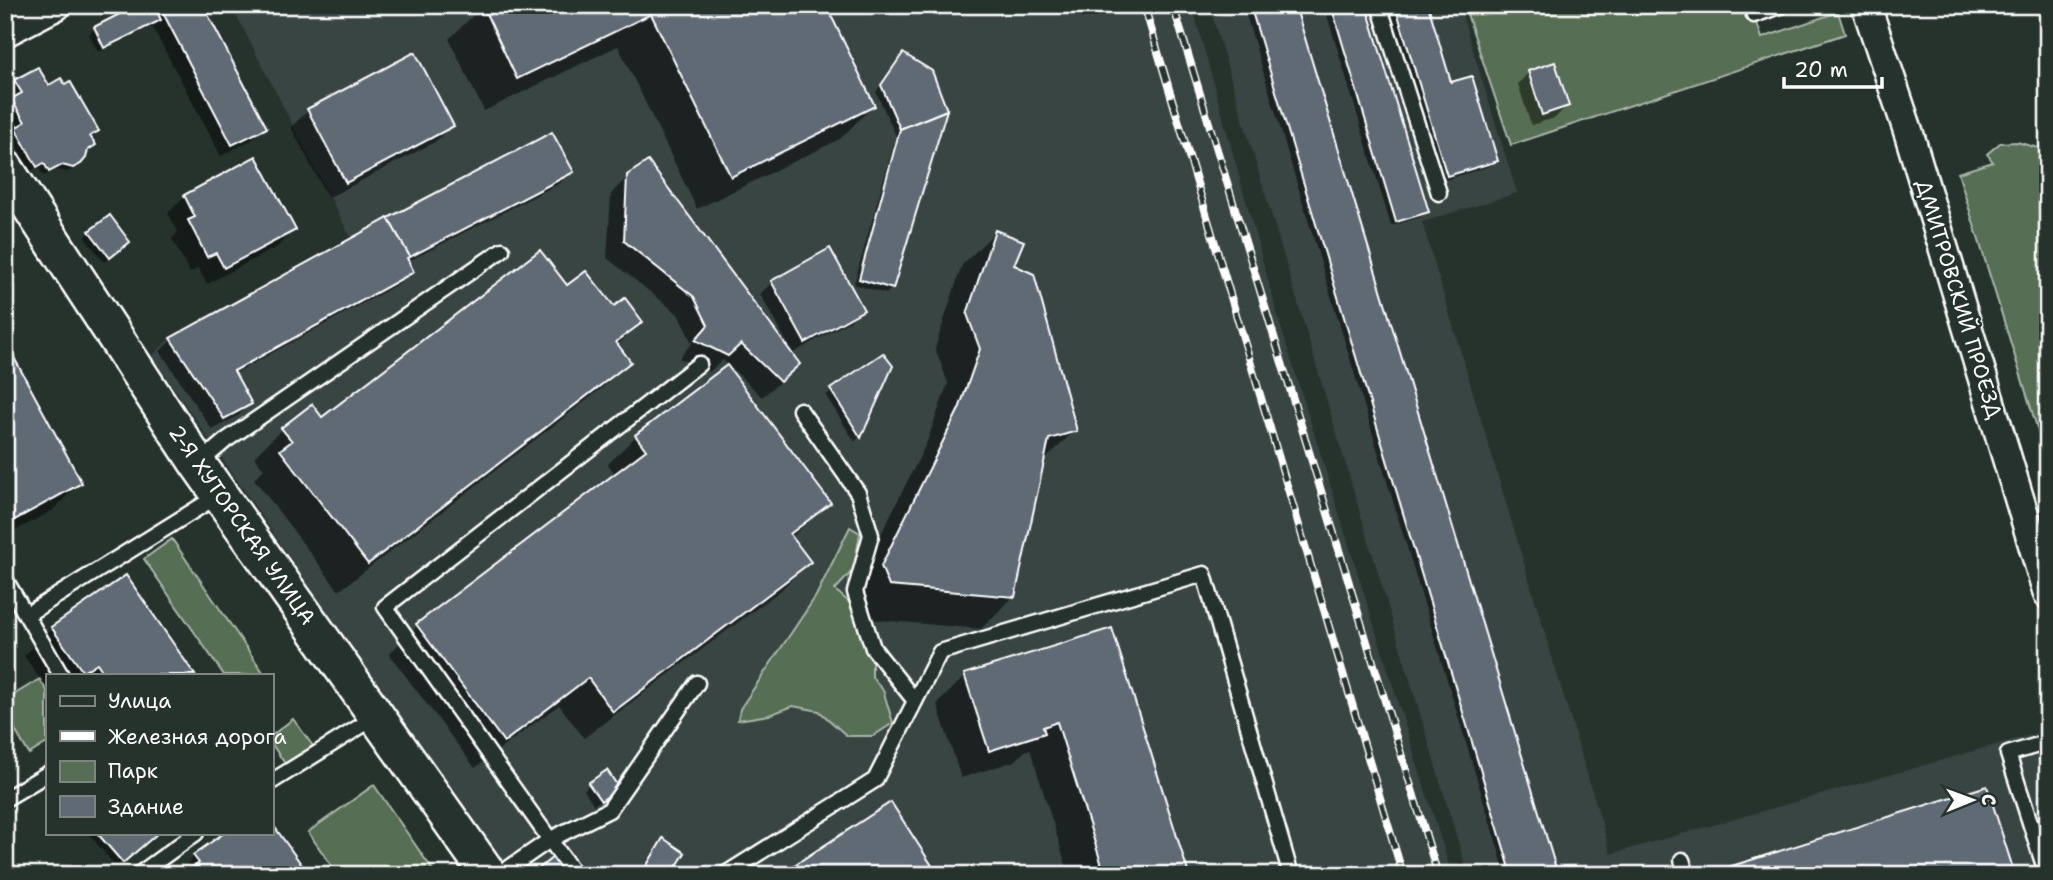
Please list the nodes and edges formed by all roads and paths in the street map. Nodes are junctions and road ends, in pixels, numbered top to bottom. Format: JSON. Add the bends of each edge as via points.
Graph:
{"nodes":[{"id":1,"x":57,"y":5,"type":"edge"},
{"id":2,"x":1380,"y":5,"type":"edge"},
{"id":3,"x":1783,"y":5,"type":"edge"},
{"id":4,"x":1866,"y":5,"type":"edge"},
{"id":5,"x":1754,"y":15,"type":"dead end"},
{"id":6,"x":5,"y":32,"type":"edge"},
{"id":7,"x":5,"y":168,"type":"edge"},
{"id":8,"x":1439,"y":193,"type":"dead end"},
{"id":9,"x":502,"y":250,"type":"dead end"},
{"id":10,"x":699,"y":364,"type":"dead end"},
{"id":11,"x":800,"y":410,"type":"dead end"},
{"id":12,"x":198,"y":464,"type":"junction"},
{"id":13,"x":220,"y":495,"type":"junction"},
{"id":14,"x":6,"y":583,"type":"edge"},
{"id":15,"x":2048,"y":594,"type":"edge"},
{"id":16,"x":26,"y":615,"type":"junction"},
{"id":17,"x":60,"y":674,"type":"edge"},
{"id":18,"x":697,"y":683,"type":"dead end"},
{"id":19,"x":915,"y":701,"type":"junction"},
{"id":20,"x":377,"y":716,"type":"junction"},
{"id":21,"x":2048,"y":742,"type":"edge"},
{"id":22,"x":46,"y":775,"type":"edge"},
{"id":23,"x":273,"y":781,"type":"edge"},
{"id":24,"x":5,"y":799,"type":"edge"},
{"id":25,"x":195,"y":834,"type":"edge"},
{"id":26,"x":551,"y":839,"type":"junction"},
{"id":27,"x":138,"y":875,"type":"edge"},
{"id":28,"x":489,"y":875,"type":"edge"},
{"id":29,"x":499,"y":875,"type":"edge"},
{"id":30,"x":575,"y":875,"type":"edge"},
{"id":31,"x":724,"y":875,"type":"edge"},
{"id":32,"x":1291,"y":875,"type":"edge"},
{"id":33,"x":2047,"y":875,"type":"edge"}],
"edges":[{"from":1,"to":6,"type":"street"},
{"from":2,"to":8,"type":"lane"},
{"from":3,"to":5,"type":"lane"},
{"from":4,"to":15,"type":"street","name":"ДМИТРОВСКИЙ ПРОЕЗД"},
{"from":7,"to":12,"type":"street","name":"2-Я ХУТОРСКАЯ УЛИЦА"},
{"from":9,"to":12,"type":"lane"},
{"from":10,"to":26,"type":"lane","via":[[385,607]]},
{"from":11,"to":19,"type":"lane","via":[[859,493],[871,535],[855,592],[873,648]]},
{"from":12,"to":13,"type":"street","name":"2-Я ХУТОРСКАЯ УЛИЦА"},
{"from":13,"to":16,"type":"lane"},
{"from":13,"to":20,"type":"street","name":"2-Я ХУТОРСКАЯ УЛИЦА"},
{"from":14,"to":16,"type":"lane"},
{"from":16,"to":17,"type":"lane"},
{"from":18,"to":26,"type":"lane","via":[[609,810]]},
{"from":19,"to":31,"type":"lane","via":[[876,780]]},
{"from":19,"to":32,"type":"lane","via":[[940,652],[1204,574]]},
{"from":20,"to":23,"type":"lane"},
{"from":20,"to":28,"type":"street","name":"2-Я ХУТОРСКАЯ УЛИЦА"},
{"from":21,"to":33,"type":"lane","via":[[2008,754]]},
{"from":22,"to":24,"type":"lane"},
{"from":25,"to":27,"type":"lane"},
{"from":26,"to":29,"type":"lane"},
{"from":26,"to":30,"type":"lane"}]}
